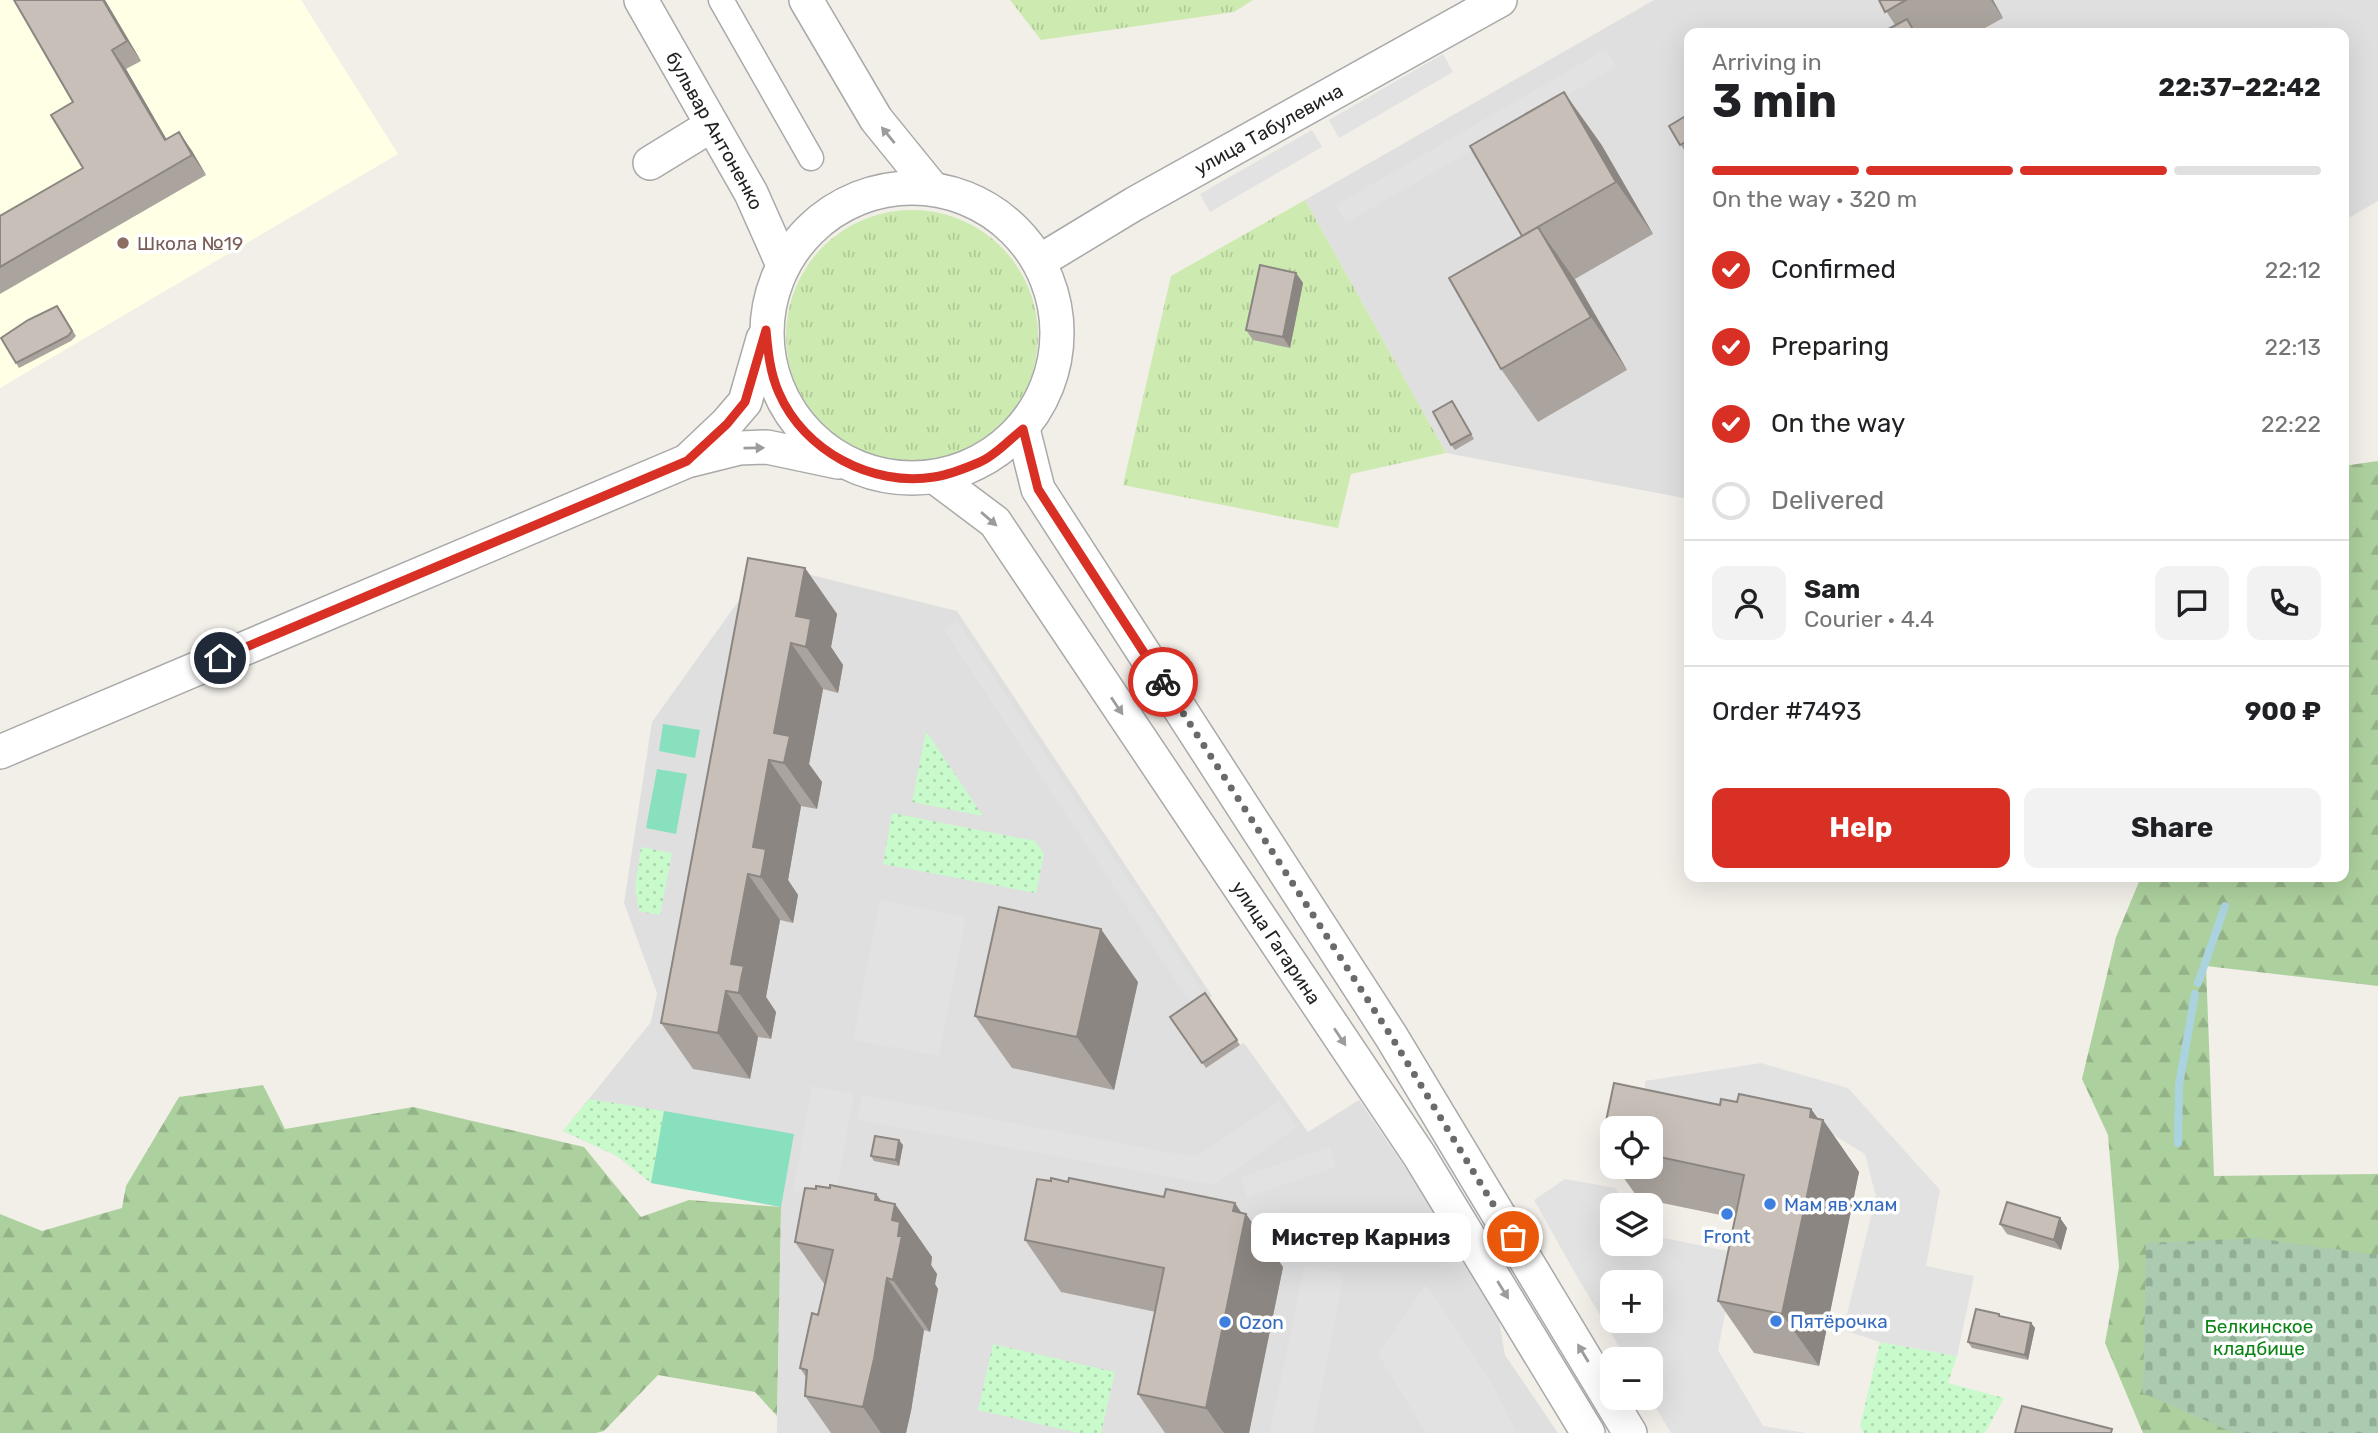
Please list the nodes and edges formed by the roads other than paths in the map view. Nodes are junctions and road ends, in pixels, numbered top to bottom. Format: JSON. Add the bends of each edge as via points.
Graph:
{"nodes":[{"id":1,"x":641,"y":0,"type":"edge"},
{"id":2,"x":721,"y":0,"type":"edge"},
{"id":3,"x":806,"y":0,"type":"edge"},
{"id":4,"x":1500,"y":0,"type":"edge"},
{"id":5,"x":712,"y":125,"type":"junction"},
{"id":6,"x":811,"y":158,"type":"dead end"},
{"id":7,"x":650,"y":163,"type":"dead end"},
{"id":8,"x":932,"y":188,"type":"junction"},
{"id":9,"x":1040,"y":261,"type":"junction"},
{"id":10,"x":783,"y":265,"type":"junction"},
{"id":11,"x":766,"y":330,"type":"junction"},
{"id":12,"x":1023,"y":429,"type":"junction"},
{"id":13,"x":687,"y":461,"type":"junction"},
{"id":14,"x":847,"y":464,"type":"junction"},
{"id":15,"x":935,"y":477,"type":"junction"},
{"id":16,"x":0,"y":752,"type":"edge"},
{"id":17,"x":1588,"y":1433,"type":"edge"},
{"id":18,"x":1630,"y":1433,"type":"edge"}],
"edges":[{"from":1,"to":5,"type":"street","name":"бульвар Антоненко"},
{"from":2,"to":6,"type":"street"},
{"from":8,"to":3,"type":"street","one_way":true,"via":[[876,119]]},
{"from":4,"to":9,"type":"street","name":"улица Табулевича"},
{"from":5,"to":7,"type":"street"},
{"from":5,"to":10,"type":"street","name":"бульвар Антоненко","via":[[751,193]]},
{"from":8,"to":9,"type":"street","via":[[975,201],[1003,219]]},
{"from":8,"to":10,"type":"street","via":[[887,189],[845,203],[809,229]]},
{"from":9,"to":12,"type":"street","via":[[1053,294],[1059,330],[1055,366],[1043,399]]},
{"from":10,"to":11,"type":"street","via":[[770,296]]},
{"from":11,"to":13,"type":"street","via":[[745,402]]},
{"from":11,"to":14,"type":"street","via":[[769,363],[779,394],[796,422],[819,446]]},
{"from":12,"to":15,"type":"street","via":[[983,461]]},
{"from":18,"to":12,"type":"street","one_way":true,"via":[[1391,1036],[1038,489]]},
{"from":13,"to":14,"type":"street","one_way":true,"via":[[739,448],[767,447]]},
{"from":13,"to":16,"type":"street"},
{"from":14,"to":15,"type":"street","via":[[890,478]]},
{"from":15,"to":17,"type":"street","name":"улица Гагарина","one_way":true,"via":[[995,522],[1419,1155]]}]}
